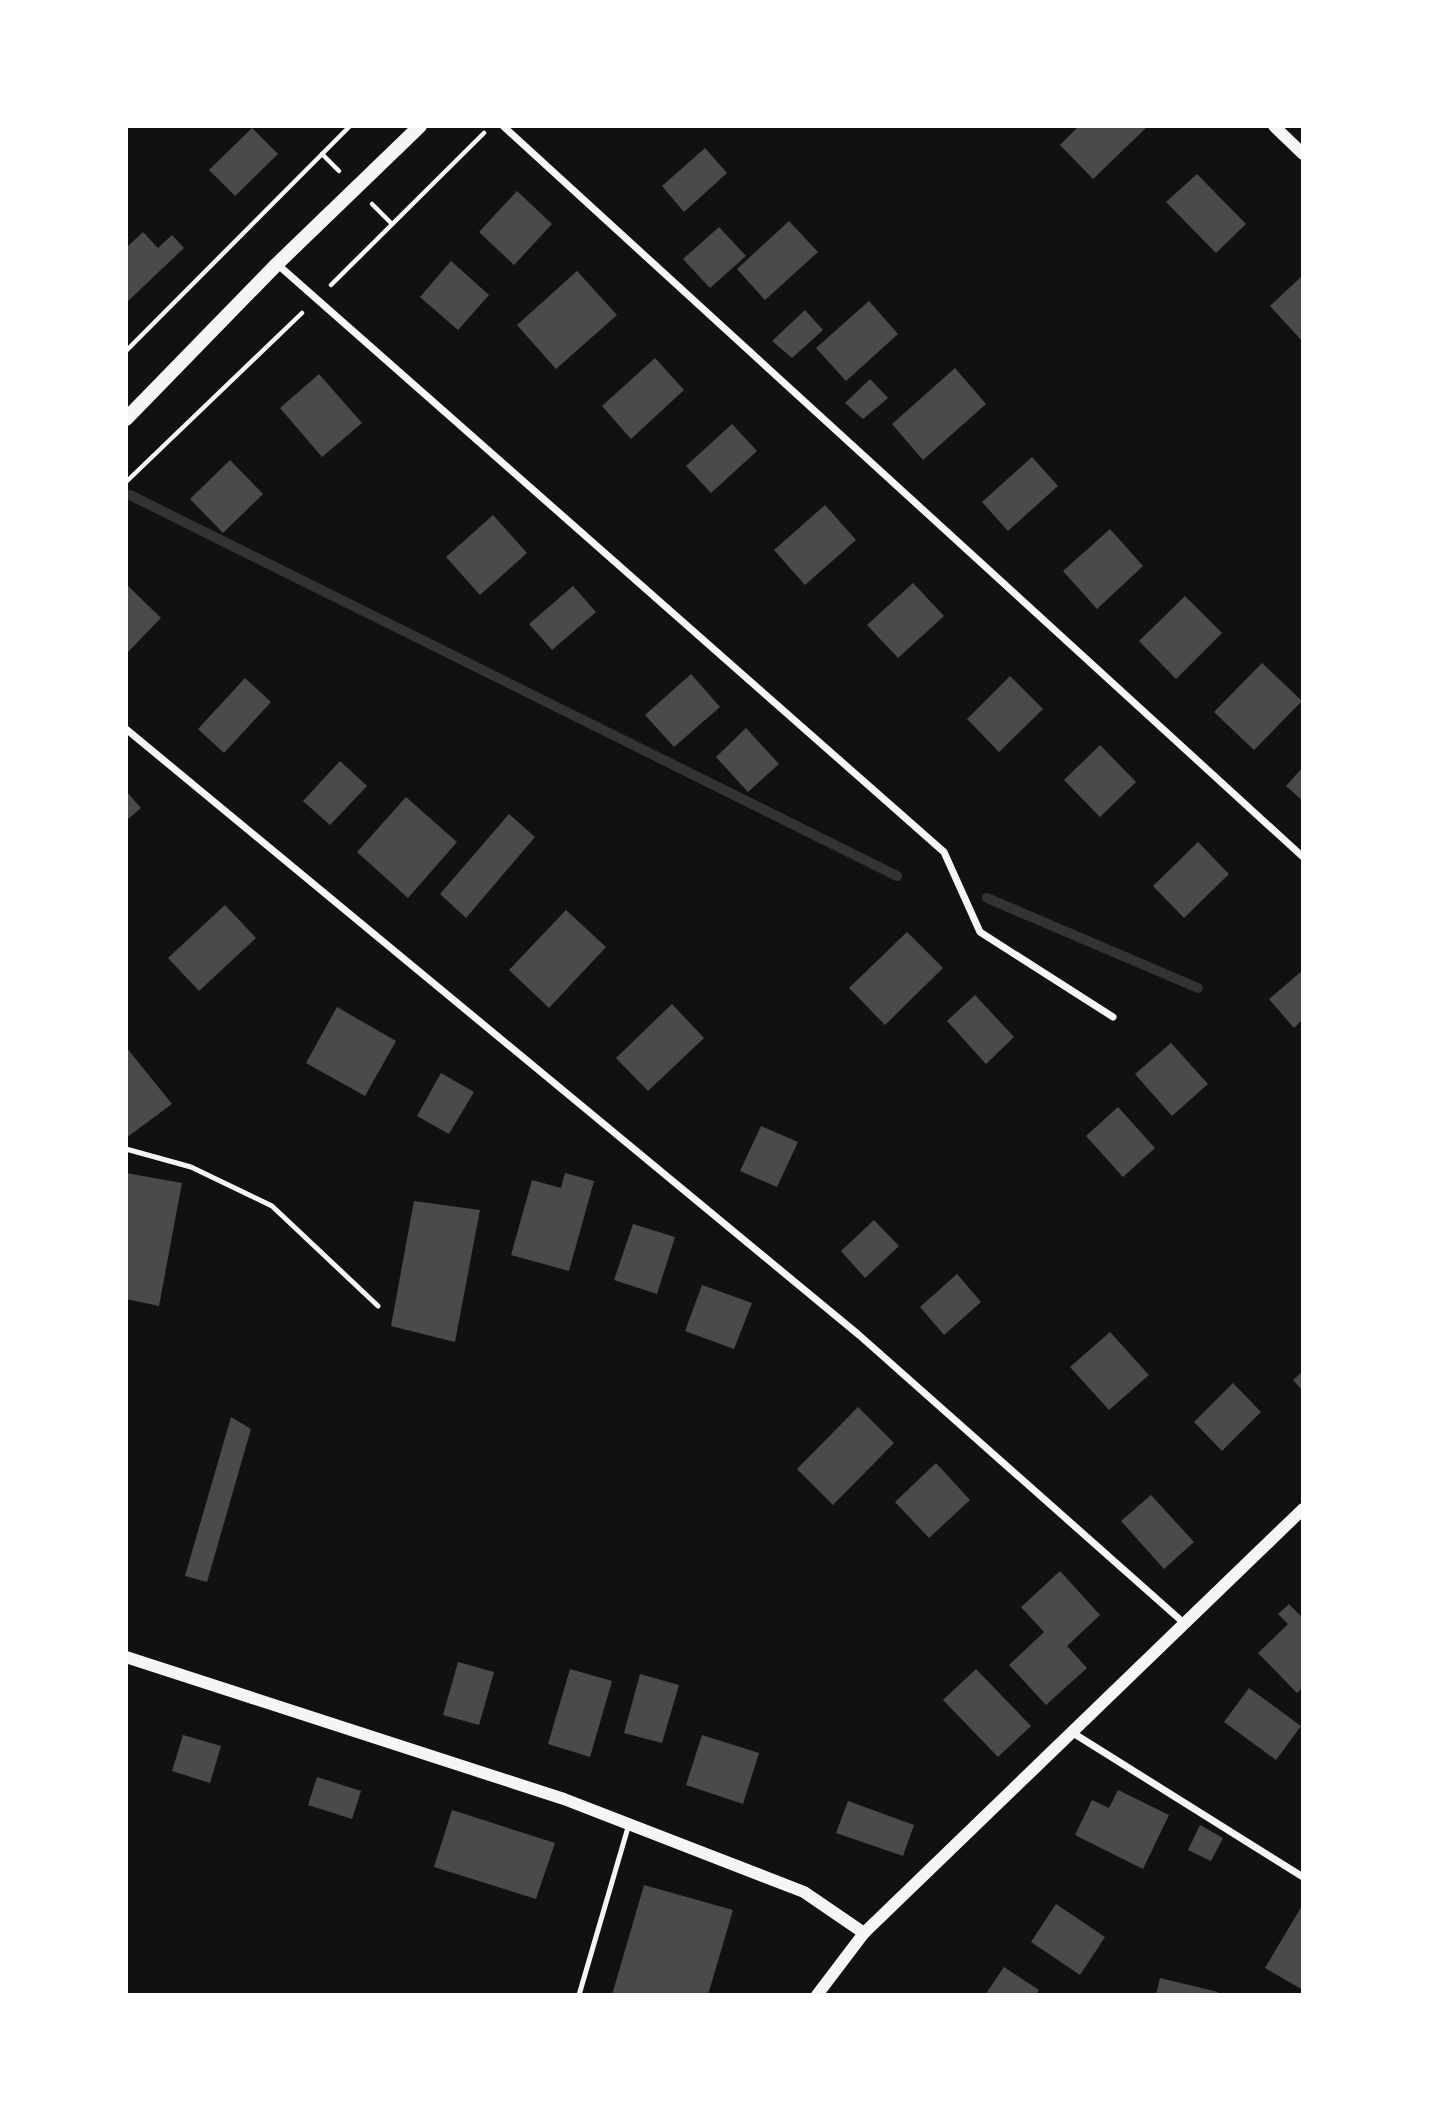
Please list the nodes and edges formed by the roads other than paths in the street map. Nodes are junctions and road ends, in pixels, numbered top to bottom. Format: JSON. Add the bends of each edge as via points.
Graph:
{"nodes":[{"id":1,"x":420,"y":126,"type":"edge"},
{"id":2,"x":503,"y":126,"type":"edge"},
{"id":3,"x":1274,"y":126,"type":"edge"},
{"id":4,"x":1303,"y":154,"type":"edge"},
{"id":5,"x":277,"y":264,"type":"junction"},
{"id":6,"x":126,"y":419,"type":"edge"},
{"id":7,"x":126,"y":729,"type":"edge"},
{"id":8,"x":1303,"y":857,"type":"edge"},
{"id":9,"x":1113,"y":1017,"type":"dead end"},
{"id":10,"x":126,"y":1149,"type":"edge"},
{"id":11,"x":378,"y":1306,"type":"dead end"},
{"id":12,"x":1303,"y":1509,"type":"edge"},
{"id":13,"x":1185,"y":1624,"type":"junction"},
{"id":14,"x":126,"y":1657,"type":"edge"},
{"id":15,"x":1073,"y":1733,"type":"junction"},
{"id":16,"x":629,"y":1824,"type":"junction"},
{"id":17,"x":1303,"y":1877,"type":"edge"},
{"id":18,"x":864,"y":1933,"type":"junction"},
{"id":19,"x":579,"y":1995,"type":"edge"},
{"id":20,"x":817,"y":1995,"type":"edge"}],
"edges":[{"from":1,"to":5,"type":"main road"},
{"from":2,"to":8,"type":"street"},
{"from":3,"to":4,"type":"street"},
{"from":5,"to":6,"type":"main road"},
{"from":5,"to":9,"type":"street","via":[[944,852],[980,932]]},
{"from":7,"to":13,"type":"street","via":[[859,1335]]},
{"from":10,"to":11,"type":"lane","via":[[191,1167],[272,1206]]},
{"from":12,"to":13,"type":"street"},
{"from":13,"to":15,"type":"street"},
{"from":14,"to":16,"type":"street"},
{"from":15,"to":17,"type":"street"},
{"from":15,"to":18,"type":"street"},
{"from":16,"to":18,"type":"street","via":[[804,1892]]},
{"from":16,"to":19,"type":"lane"},
{"from":18,"to":20,"type":"street"}]}
